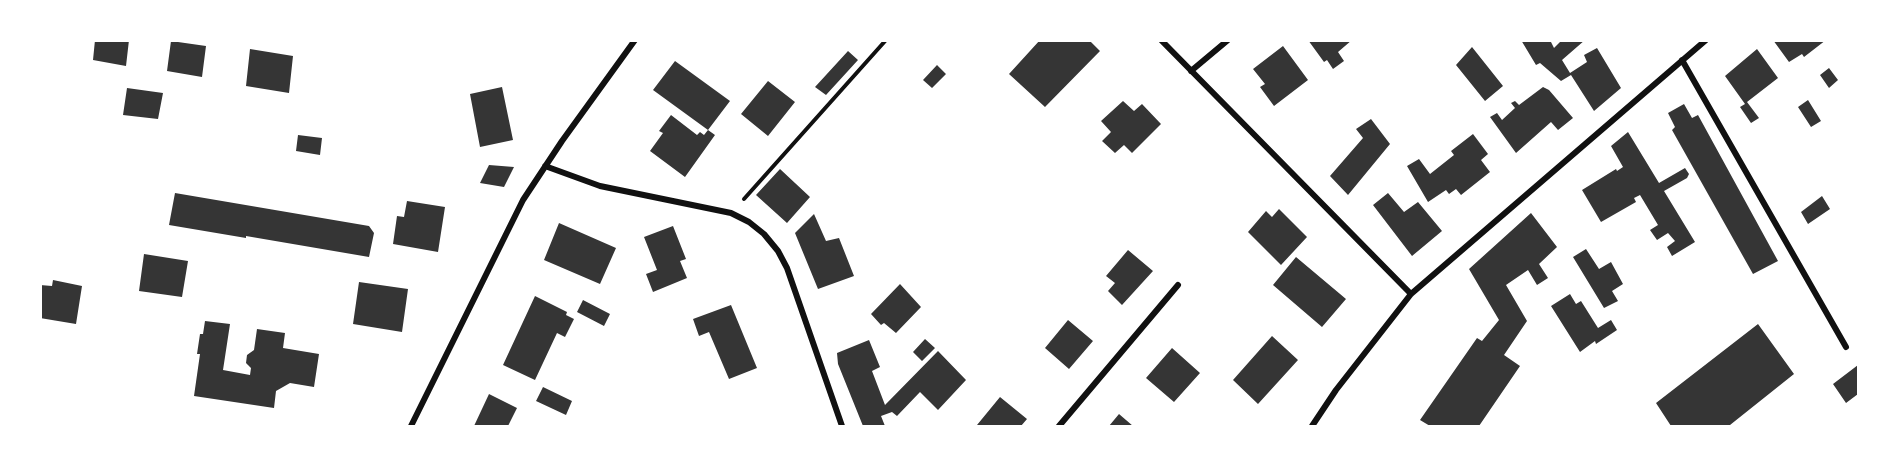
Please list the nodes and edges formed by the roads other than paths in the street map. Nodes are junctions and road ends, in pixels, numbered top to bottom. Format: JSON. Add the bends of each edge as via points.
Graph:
{"nodes":[{"id":1,"x":635,"y":40,"type":"edge"},
{"id":2,"x":1161,"y":40,"type":"edge"},
{"id":3,"x":1228,"y":40,"type":"edge"},
{"id":4,"x":1706,"y":40,"type":"edge"},
{"id":5,"x":1682,"y":60,"type":"junction"},
{"id":6,"x":1191,"y":71,"type":"junction"},
{"id":7,"x":545,"y":166,"type":"junction"},
{"id":8,"x":1178,"y":285,"type":"dead end"},
{"id":9,"x":1412,"y":294,"type":"junction"},
{"id":10,"x":1845,"y":347,"type":"dead end"},
{"id":11,"x":411,"y":426,"type":"edge"},
{"id":12,"x":842,"y":426,"type":"edge"},
{"id":13,"x":1059,"y":426,"type":"edge"},
{"id":14,"x":1312,"y":426,"type":"edge"}],
"edges":[{"from":1,"to":7,"type":"street"},
{"from":2,"to":6,"type":"street"},
{"from":3,"to":6,"type":"street"},
{"from":4,"to":5,"type":"street"},
{"from":5,"to":9,"type":"street"},
{"from":5,"to":10,"type":"street"},
{"from":6,"to":9,"type":"street"},
{"from":7,"to":11,"type":"street","via":[[523,200]]},
{"from":7,"to":12,"type":"street","via":[[600,186],[731,213],[764,234],[787,268]]},
{"from":8,"to":13,"type":"street"},
{"from":9,"to":14,"type":"street"}]}
